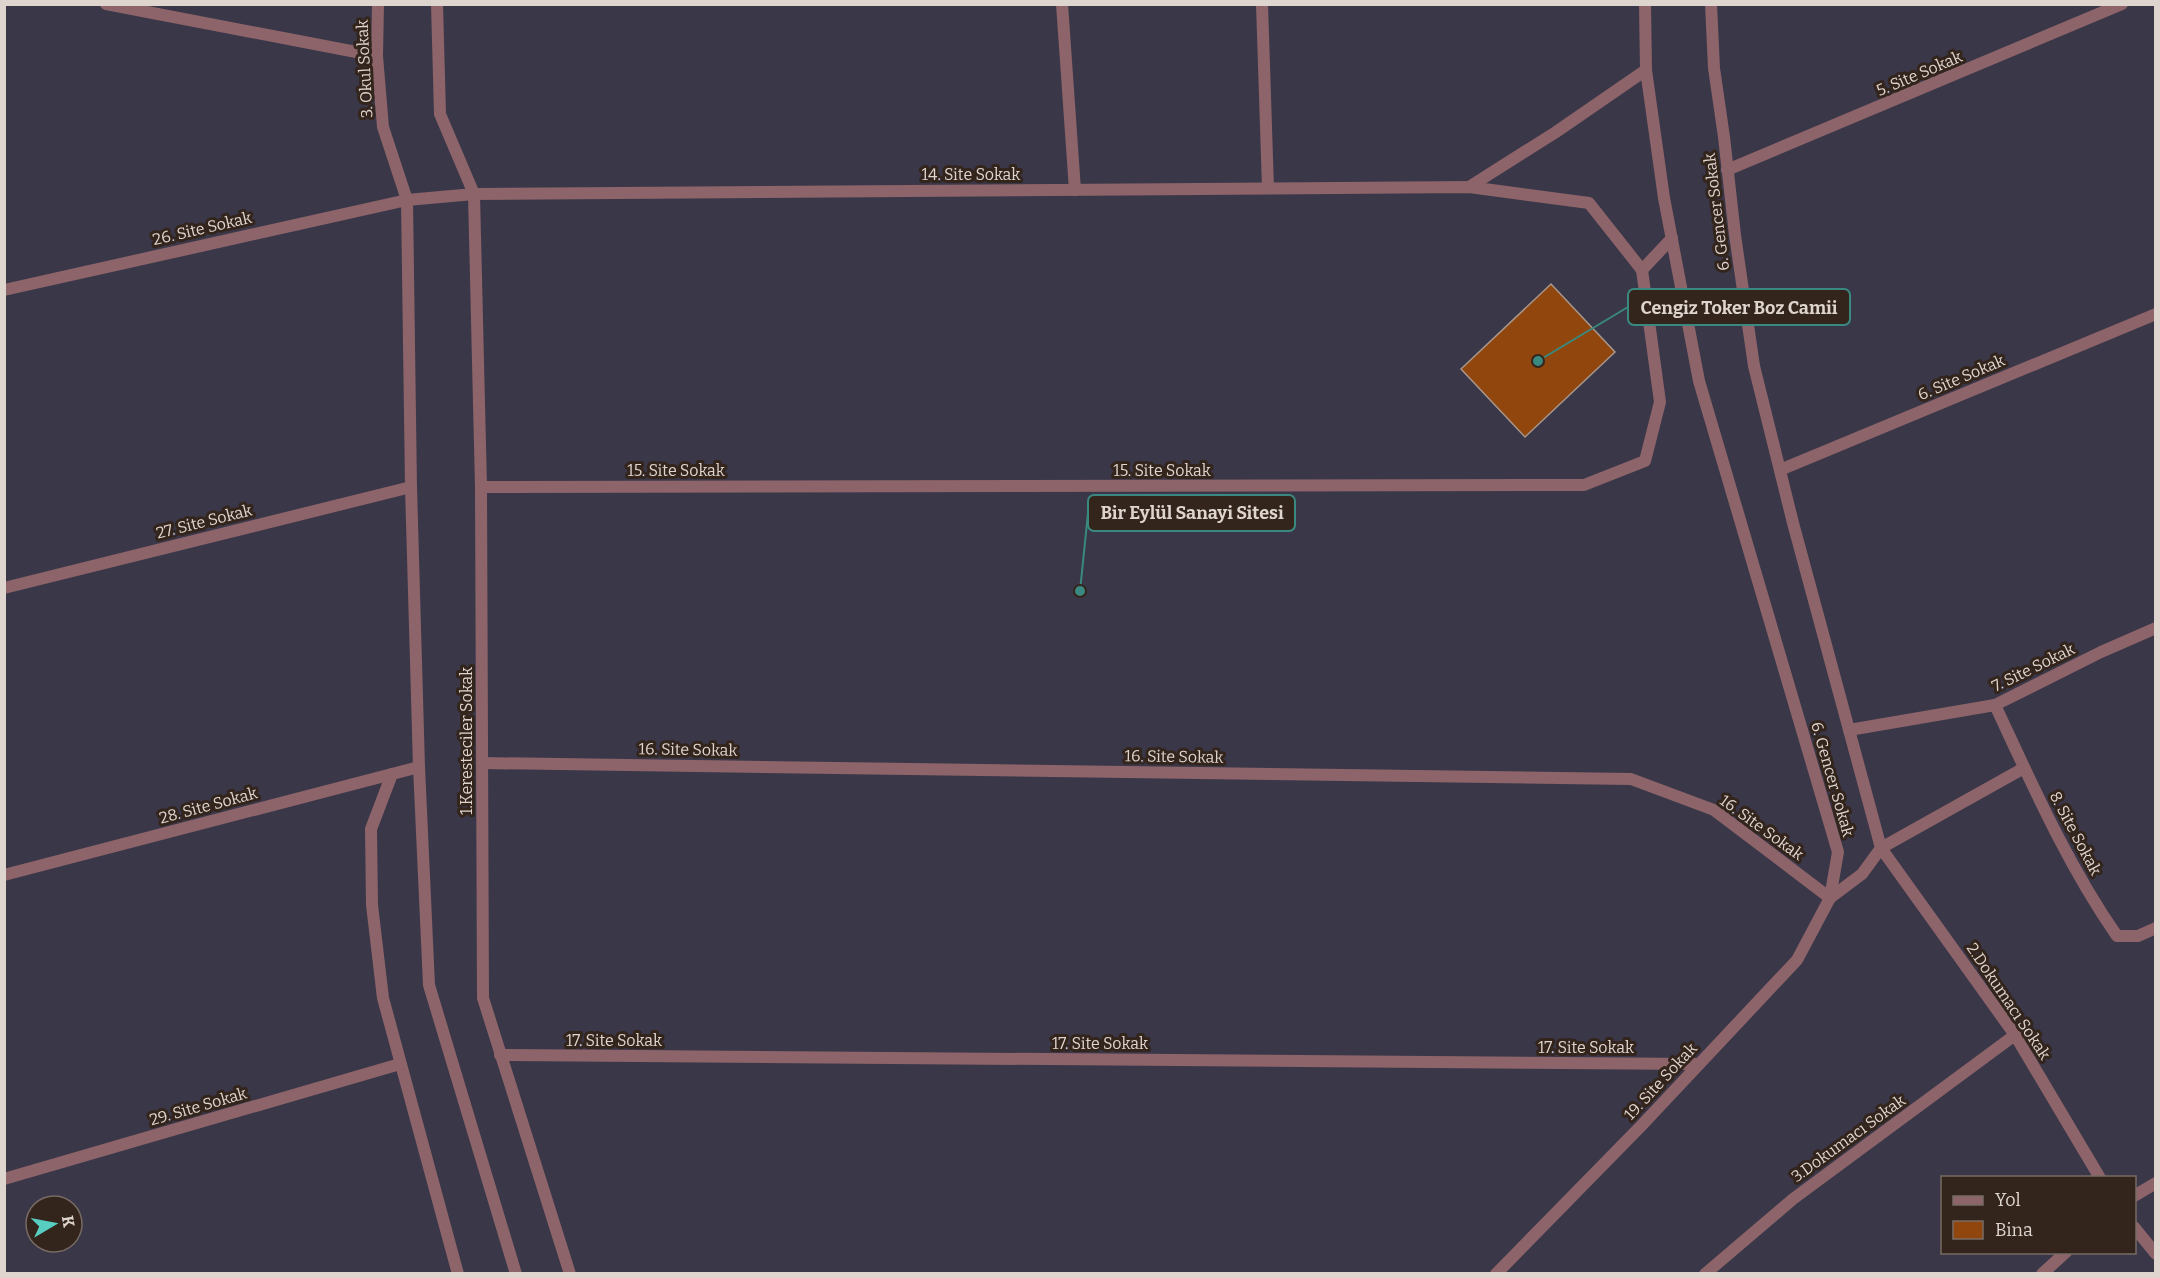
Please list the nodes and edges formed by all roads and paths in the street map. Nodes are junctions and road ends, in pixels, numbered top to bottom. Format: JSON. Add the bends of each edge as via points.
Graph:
{"nodes":[{"id":1,"x":106,"y":4,"type":"edge"},
{"id":2,"x":378,"y":4,"type":"edge"},
{"id":3,"x":437,"y":4,"type":"edge"},
{"id":4,"x":1062,"y":4,"type":"edge"},
{"id":5,"x":1262,"y":4,"type":"edge"},
{"id":6,"x":1645,"y":4,"type":"edge"},
{"id":7,"x":1711,"y":4,"type":"edge"},
{"id":8,"x":2121,"y":4,"type":"edge"},
{"id":9,"x":377,"y":57,"type":"junction"},
{"id":10,"x":1646,"y":70,"type":"junction"},
{"id":11,"x":1728,"y":170,"type":"junction"},
{"id":12,"x":1469,"y":187,"type":"junction"},
{"id":13,"x":1268,"y":188,"type":"junction"},
{"id":14,"x":1076,"y":190,"type":"junction"},
{"id":15,"x":474,"y":194,"type":"junction"},
{"id":16,"x":407,"y":200,"type":"junction"},
{"id":17,"x":1672,"y":238,"type":"junction"},
{"id":18,"x":1642,"y":270,"type":"junction"},
{"id":19,"x":4,"y":290,"type":"edge"},
{"id":20,"x":2156,"y":314,"type":"edge"},
{"id":21,"x":1780,"y":470,"type":"junction"},
{"id":22,"x":411,"y":487,"type":"junction"},
{"id":23,"x":481,"y":487,"type":"junction"},
{"id":24,"x":4,"y":588,"type":"edge"},
{"id":25,"x":2156,"y":628,"type":"edge"},
{"id":26,"x":1995,"y":705,"type":"junction"},
{"id":27,"x":1849,"y":730,"type":"junction"},
{"id":28,"x":483,"y":763,"type":"junction"},
{"id":29,"x":419,"y":767,"type":"junction"},
{"id":30,"x":2024,"y":768,"type":"junction"},
{"id":31,"x":392,"y":774,"type":"junction"},
{"id":32,"x":1881,"y":848,"type":"junction"},
{"id":33,"x":4,"y":876,"type":"edge"},
{"id":34,"x":1830,"y":898,"type":"junction"},
{"id":35,"x":2156,"y":928,"type":"edge"},
{"id":36,"x":2015,"y":1035,"type":"junction"},
{"id":37,"x":500,"y":1056,"type":"junction"},
{"id":38,"x":400,"y":1064,"type":"junction"},
{"id":39,"x":1699,"y":1064,"type":"junction"},
{"id":40,"x":2099,"y":1176,"type":"edge"},
{"id":41,"x":4,"y":1179,"type":"edge"},
{"id":42,"x":2156,"y":1183,"type":"edge"},
{"id":43,"x":2136,"y":1195,"type":"edge"},
{"id":44,"x":2136,"y":1229,"type":"edge"},
{"id":45,"x":2064,"y":1254,"type":"edge"},
{"id":46,"x":2156,"y":1254,"type":"edge"},
{"id":47,"x":458,"y":1274,"type":"edge"},
{"id":48,"x":516,"y":1274,"type":"edge"},
{"id":49,"x":570,"y":1274,"type":"edge"},
{"id":50,"x":1496,"y":1274,"type":"edge"},
{"id":51,"x":1705,"y":1274,"type":"edge"},
{"id":52,"x":2042,"y":1274,"type":"edge"}],
"edges":[{"from":1,"to":9,"type":"street"},
{"from":2,"to":9,"type":"street","name":"3. Okul Sokak"},
{"from":3,"to":15,"type":"street","via":[[440,114]]},
{"from":4,"to":14,"type":"street"},
{"from":5,"to":13,"type":"street"},
{"from":6,"to":10,"type":"street","name":"6. Gencer Sokak"},
{"from":7,"to":11,"type":"street","name":"6. Gencer Sokak","via":[[1714,68]]},
{"from":8,"to":11,"type":"street","name":"5. Site Sokak"},
{"from":9,"to":16,"type":"street","name":"3. Okul Sokak","via":[[383,127]]},
{"from":10,"to":12,"type":"street"},
{"from":10,"to":17,"type":"street","name":"6. Gencer Sokak"},
{"from":11,"to":21,"type":"street","name":"6. Gencer Sokak","via":[[1754,366]]},
{"from":12,"to":13,"type":"street","name":"14. Site Sokak"},
{"from":12,"to":18,"type":"street","name":"14. Site Sokak","via":[[1589,203]]},
{"from":13,"to":14,"type":"street","name":"14. Site Sokak"},
{"from":14,"to":15,"type":"street","name":"14. Site Sokak"},
{"from":15,"to":16,"type":"street","name":"14. Site Sokak"},
{"from":15,"to":23,"type":"street","name":"1.Keresteciler Sokak"},
{"from":16,"to":19,"type":"street","name":"26. Site Sokak"},
{"from":16,"to":22,"type":"street"},
{"from":17,"to":18,"type":"street"},
{"from":17,"to":34,"type":"street","name":"6. Gencer Sokak","via":[[1699,381],[1838,852]]},
{"from":18,"to":23,"type":"street","name":"15. Site Sokak","via":[[1660,402],[1645,461],[1584,485]]},
{"from":20,"to":21,"type":"street","name":"6. Site Sokak"},
{"from":21,"to":27,"type":"street","name":"6. Gencer Sokak"},
{"from":22,"to":24,"type":"street","name":"27. Site Sokak"},
{"from":22,"to":29,"type":"street"},
{"from":23,"to":28,"type":"street","name":"1.Keresteciler Sokak"},
{"from":25,"to":26,"type":"street","name":"7. Site Sokak"},
{"from":26,"to":27,"type":"street","name":"7. Site Sokak"},
{"from":26,"to":30,"type":"street","name":"8. Site Sokak"},
{"from":27,"to":32,"type":"street","name":"6. Gencer Sokak"},
{"from":28,"to":34,"type":"street","name":"16. Site Sokak","via":[[1631,779],[1714,810]]},
{"from":28,"to":37,"type":"street","name":"1.Keresteciler Sokak","via":[[483,998]]},
{"from":29,"to":31,"type":"street","name":"28. Site Sokak"},
{"from":29,"to":48,"type":"street","via":[[429,985]]},
{"from":30,"to":32,"type":"street"},
{"from":30,"to":35,"type":"street","name":"8. Site Sokak","via":[[2051,825],[2117,936],[2138,936]]},
{"from":31,"to":33,"type":"street","name":"28. Site Sokak"},
{"from":31,"to":38,"type":"street","via":[[371,829],[372,905],[383,998]]},
{"from":32,"to":34,"type":"street","via":[[1862,874]]},
{"from":32,"to":36,"type":"street","name":"2.Dokumacı Sokak"},
{"from":34,"to":39,"type":"street","name":"19. Site Sokak","via":[[1797,960]]},
{"from":36,"to":40,"type":"street","name":"2.Dokumacı Sokak"},
{"from":36,"to":51,"type":"street","name":"3.Dokumacı Sokak","via":[[1793,1199]]},
{"from":37,"to":39,"type":"street","name":"17. Site Sokak"},
{"from":37,"to":49,"type":"street","name":"1.Keresteciler Sokak"},
{"from":38,"to":41,"type":"street","name":"29. Site Sokak"},
{"from":38,"to":47,"type":"street"},
{"from":39,"to":50,"type":"street","name":"19. Site Sokak"},
{"from":42,"to":43,"type":"street"},
{"from":44,"to":46,"type":"street"},
{"from":45,"to":52,"type":"street"}]}
